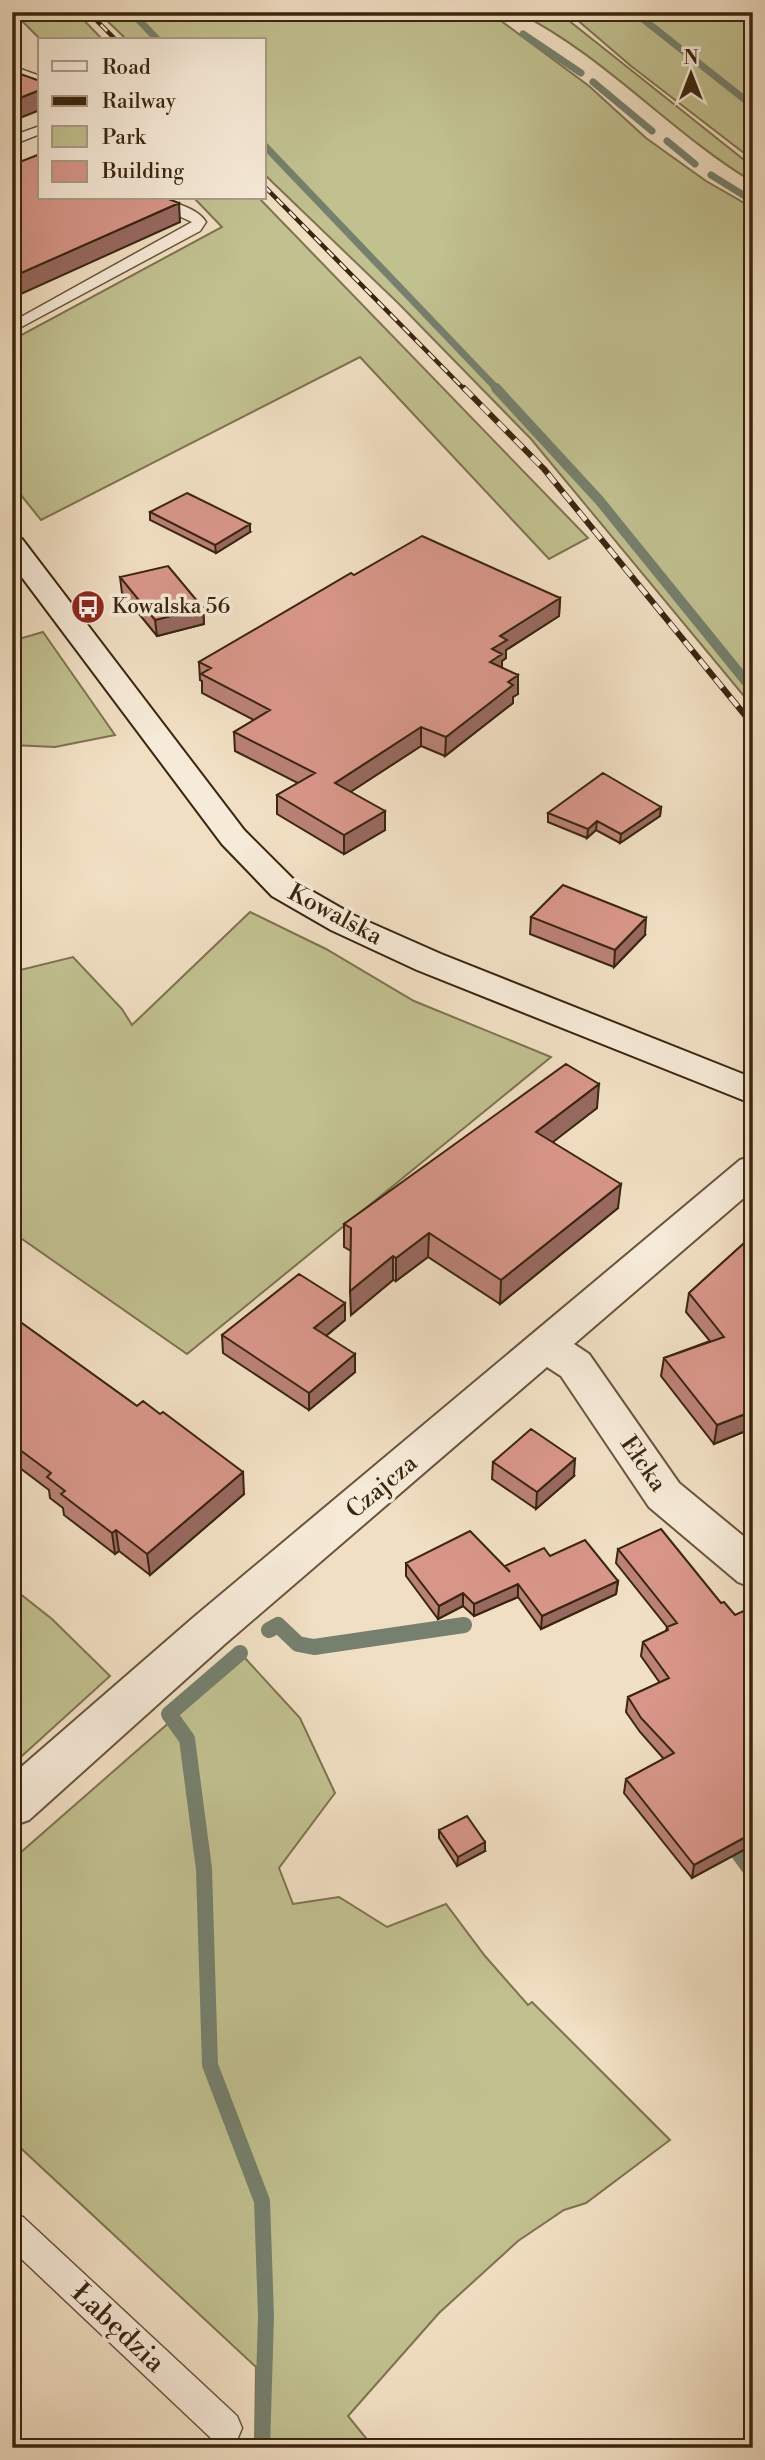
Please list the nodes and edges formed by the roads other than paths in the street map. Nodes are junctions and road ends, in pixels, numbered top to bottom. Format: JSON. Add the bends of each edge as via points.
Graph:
{"nodes":[{"id":1,"x":12,"y":70,"type":"edge"},
{"id":2,"x":38,"y":79,"type":"edge"},
{"id":3,"x":38,"y":131,"type":"edge"},
{"id":4,"x":12,"y":141,"type":"edge"},
{"id":5,"x":150,"y":200,"type":"edge"},
{"id":6,"x":12,"y":328,"type":"edge"},
{"id":7,"x":12,"y":545,"type":"edge"},
{"id":8,"x":753,"y":1092,"type":"edge"},
{"id":9,"x":753,"y":1169,"type":"edge"},
{"id":10,"x":547,"y":1346,"type":"junction"},
{"id":11,"x":753,"y":1570,"type":"edge"},
{"id":12,"x":12,"y":1805,"type":"edge"},
{"id":13,"x":12,"y":2228,"type":"edge"},
{"id":14,"x":225,"y":2428,"type":"dead end"}],
"edges":[{"from":1,"to":2,"type":"lane"},
{"from":3,"to":4,"type":"lane"},
{"from":5,"to":6,"type":"lane","via":[[199,222]]},
{"from":7,"to":8,"type":"street","name":"Kowalska","via":[[228,830],[284,889],[343,923],[429,962]]},
{"from":9,"to":10,"type":"street","name":"Czajcza"},
{"from":10,"to":11,"type":"street","name":"Ełcka","via":[[575,1365],[664,1495]]},
{"from":10,"to":12,"type":"street","name":"Czajcza","via":[[210,1630]]},
{"from":13,"to":14,"type":"lane","name":"Łabędzia"}]}
